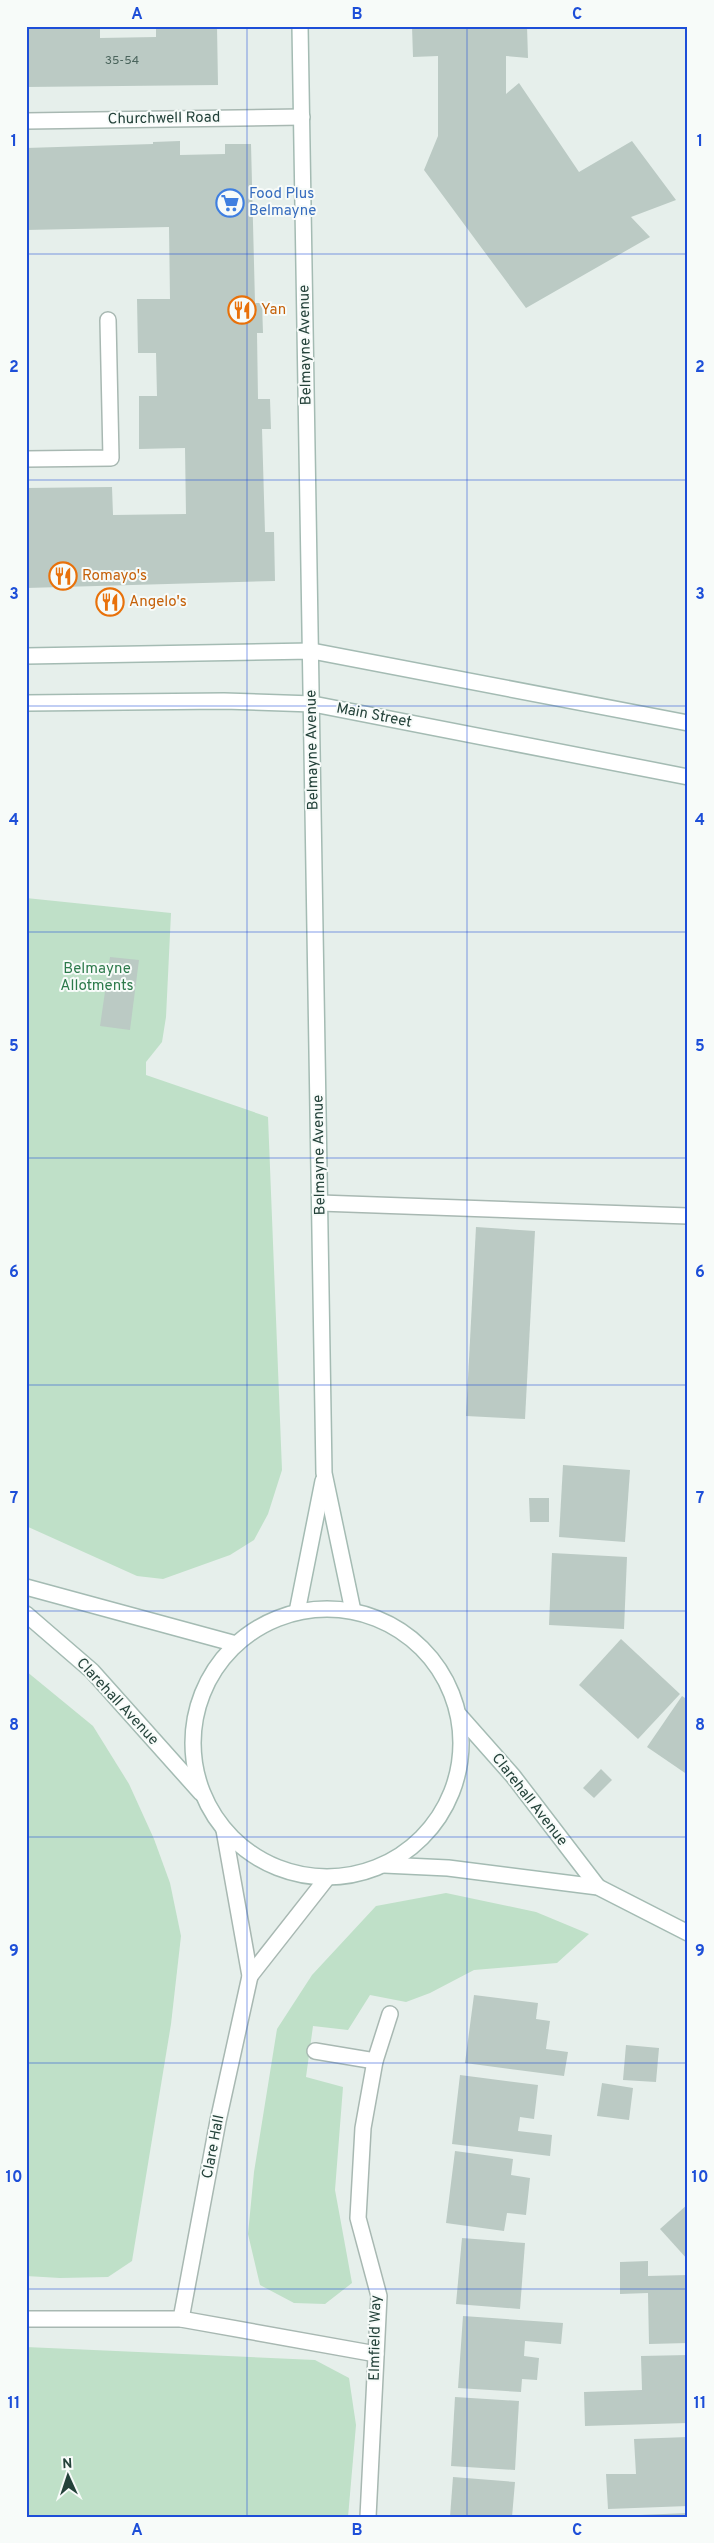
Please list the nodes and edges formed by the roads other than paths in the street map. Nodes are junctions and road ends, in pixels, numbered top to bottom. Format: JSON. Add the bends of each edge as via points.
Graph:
{"nodes":[{"id":1,"x":300,"y":26,"type":"edge"},
{"id":2,"x":302,"y":117,"type":"junction"},
{"id":3,"x":26,"y":121,"type":"edge"},
{"id":4,"x":108,"y":320,"type":"dead end"},
{"id":5,"x":26,"y":460,"type":"edge"},
{"id":6,"x":312,"y":651,"type":"junction"},
{"id":7,"x":26,"y":656,"type":"edge"},
{"id":8,"x":26,"y":703,"type":"edge"},
{"id":9,"x":313,"y":704,"type":"junction"},
{"id":10,"x":688,"y":723,"type":"edge"},
{"id":11,"x":688,"y":777,"type":"edge"},
{"id":12,"x":320,"y":1203,"type":"junction"},
{"id":13,"x":688,"y":1216,"type":"edge"},
{"id":14,"x":324,"y":1473,"type":"junction"},
{"id":15,"x":26,"y":1587,"type":"edge"},
{"id":16,"x":353,"y":1611,"type":"junction"},
{"id":17,"x":297,"y":1612,"type":"junction"},
{"id":18,"x":26,"y":1614,"type":"edge"},
{"id":19,"x":236,"y":1644,"type":"junction"},
{"id":20,"x":459,"y":1714,"type":"junction"},
{"id":21,"x":202,"y":1795,"type":"junction"},
{"id":22,"x":224,"y":1830,"type":"junction"},
{"id":23,"x":384,"y":1865,"type":"junction"},
{"id":24,"x":327,"y":1878,"type":"junction"},
{"id":25,"x":598,"y":1887,"type":"junction"},
{"id":26,"x":688,"y":1933,"type":"edge"},
{"id":27,"x":250,"y":1976,"type":"junction"},
{"id":28,"x":390,"y":2014,"type":"dead end"},
{"id":29,"x":314,"y":2051,"type":"dead end"},
{"id":30,"x":375,"y":2061,"type":"junction"},
{"id":31,"x":26,"y":2319,"type":"edge"},
{"id":32,"x":181,"y":2319,"type":"junction"},
{"id":33,"x":376,"y":2354,"type":"junction"},
{"id":34,"x":368,"y":2517,"type":"edge"}],
"edges":[{"from":1,"to":2,"type":"street","name":"Belmayne Avenue"},
{"from":2,"to":3,"type":"street","name":"Churchwell Road"},
{"from":2,"to":6,"type":"street","name":"Belmayne Avenue"},
{"from":4,"to":5,"type":"street","via":[[111,458]]},
{"from":6,"to":7,"type":"street"},
{"from":6,"to":9,"type":"street","name":"Belmayne Avenue"},
{"from":6,"to":10,"type":"street"},
{"from":8,"to":9,"type":"street","name":"Main Street","via":[[224,701]]},
{"from":9,"to":11,"type":"street","name":"Main Street"},
{"from":9,"to":12,"type":"street","name":"Belmayne Avenue"},
{"from":12,"to":13,"type":"street"},
{"from":12,"to":14,"type":"street","name":"Belmayne Avenue"},
{"from":14,"to":16,"type":"street","name":"Belmayne Avenue"},
{"from":14,"to":17,"type":"street","name":"Belmayne Avenue"},
{"from":15,"to":19,"type":"street"},
{"from":16,"to":17,"type":"street"},
{"from":16,"to":20,"type":"street","via":[[394,1627],[428,1654],[451,1691]]},
{"from":17,"to":19,"type":"street","via":[[255,1630]]},
{"from":18,"to":21,"type":"street","name":"Clarehall Avenue","via":[[92,1671]]},
{"from":19,"to":21,"type":"street","via":[[213,1670],[195,1714],[192,1754]]},
{"from":20,"to":23,"type":"street","via":[[458,1774],[452,1793],[429,1831],[411,1848]]},
{"from":20,"to":25,"type":"street","name":"Clarehall Avenue","via":[[513,1776]]},
{"from":21,"to":22,"type":"street"},
{"from":22,"to":24,"type":"street","via":[[253,1856],[288,1872]]},
{"from":22,"to":27,"type":"street","name":"Clare Hall"},
{"from":23,"to":24,"type":"street"},
{"from":23,"to":25,"type":"street","name":"Clarehall Avenue","via":[[448,1868]]},
{"from":24,"to":27,"type":"street","name":"Clare Hall"},
{"from":25,"to":26,"type":"street","name":"Clarehall Avenue"},
{"from":27,"to":32,"type":"street","name":"Clare Hall","via":[[218,2121]]},
{"from":28,"to":30,"type":"street","name":"Elmfield Way"},
{"from":29,"to":30,"type":"street"},
{"from":30,"to":33,"type":"street","name":"Elmfield Way","via":[[363,2128],[358,2218],[379,2296]]},
{"from":31,"to":32,"type":"street"},
{"from":32,"to":33,"type":"street"},
{"from":33,"to":34,"type":"street","name":"Elmfield Way"}]}
